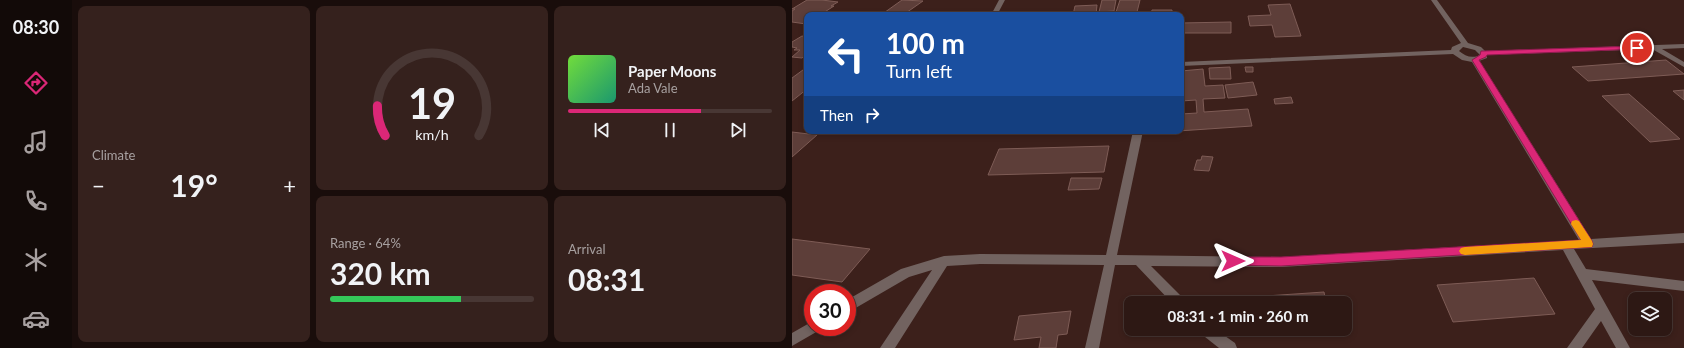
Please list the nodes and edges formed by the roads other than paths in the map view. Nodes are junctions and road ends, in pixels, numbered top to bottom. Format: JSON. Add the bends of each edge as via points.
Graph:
{"nodes":[{"id":1,"x":1002,"y":0,"type":"edge"},
{"id":2,"x":1434,"y":0,"type":"edge"},
{"id":3,"x":996,"y":12,"type":"edge"},
{"id":4,"x":1466,"y":45,"type":"junction"},
{"id":5,"x":1684,"y":46,"type":"edge"},
{"id":6,"x":1652,"y":47,"type":"junction"},
{"id":7,"x":1455,"y":52,"type":"junction"},
{"id":8,"x":1483,"y":53,"type":"junction"},
{"id":9,"x":1475,"y":60,"type":"junction"},
{"id":10,"x":1184,"y":64,"type":"edge"},
{"id":11,"x":1684,"y":65,"type":"edge"},
{"id":12,"x":1137,"y":134,"type":"edge"},
{"id":13,"x":1684,"y":238,"type":"edge"},
{"id":14,"x":1588,"y":244,"type":"junction"},
{"id":15,"x":1566,"y":245,"type":"junction"},
{"id":16,"x":1110,"y":260,"type":"junction"},
{"id":17,"x":1138,"y":260,"type":"junction"},
{"id":18,"x":944,"y":261,"type":"junction"},
{"id":19,"x":1582,"y":274,"type":"junction"},
{"id":20,"x":1684,"y":286,"type":"edge"},
{"id":21,"x":1173,"y":296,"type":"edge"},
{"id":22,"x":856,"y":302,"type":"edge"},
{"id":23,"x":1602,"y":309,"type":"junction"},
{"id":24,"x":804,"y":333,"type":"edge"},
{"id":25,"x":1212,"y":336,"type":"edge"},
{"id":26,"x":792,"y":340,"type":"edge"},
{"id":27,"x":887,"y":348,"type":"edge"},
{"id":28,"x":1092,"y":348,"type":"edge"},
{"id":29,"x":1230,"y":348,"type":"edge"},
{"id":30,"x":1574,"y":348,"type":"edge"},
{"id":31,"x":1623,"y":348,"type":"edge"}],
"edges":[{"from":1,"to":3,"type":"street"},
{"from":2,"to":4,"type":"street"},
{"from":4,"to":7,"type":"street","via":[[1456,47]]},
{"from":4,"to":8,"type":"street","via":[[1480,49]]},
{"from":5,"to":6,"type":"street"},
{"from":6,"to":8,"type":"street"},
{"from":6,"to":11,"type":"street"},
{"from":7,"to":9,"type":"street","via":[[1463,58]]},
{"from":7,"to":10,"type":"street"},
{"from":8,"to":9,"type":"street","via":[[1484,56]]},
{"from":9,"to":14,"type":"street"},
{"from":12,"to":16,"type":"street"},
{"from":13,"to":14,"type":"street"},
{"from":14,"to":15,"type":"street"},
{"from":15,"to":17,"type":"street","via":[[1281,262]]},
{"from":15,"to":19,"type":"street"},
{"from":16,"to":17,"type":"street"},
{"from":16,"to":18,"type":"street"},
{"from":16,"to":28,"type":"street"},
{"from":17,"to":21,"type":"street"},
{"from":18,"to":22,"type":"street","via":[[905,273]]},
{"from":18,"to":27,"type":"street"},
{"from":19,"to":20,"type":"street"},
{"from":19,"to":23,"type":"street"},
{"from":23,"to":30,"type":"street"},
{"from":23,"to":31,"type":"street"},
{"from":24,"to":26,"type":"street"},
{"from":25,"to":29,"type":"street"}]}
